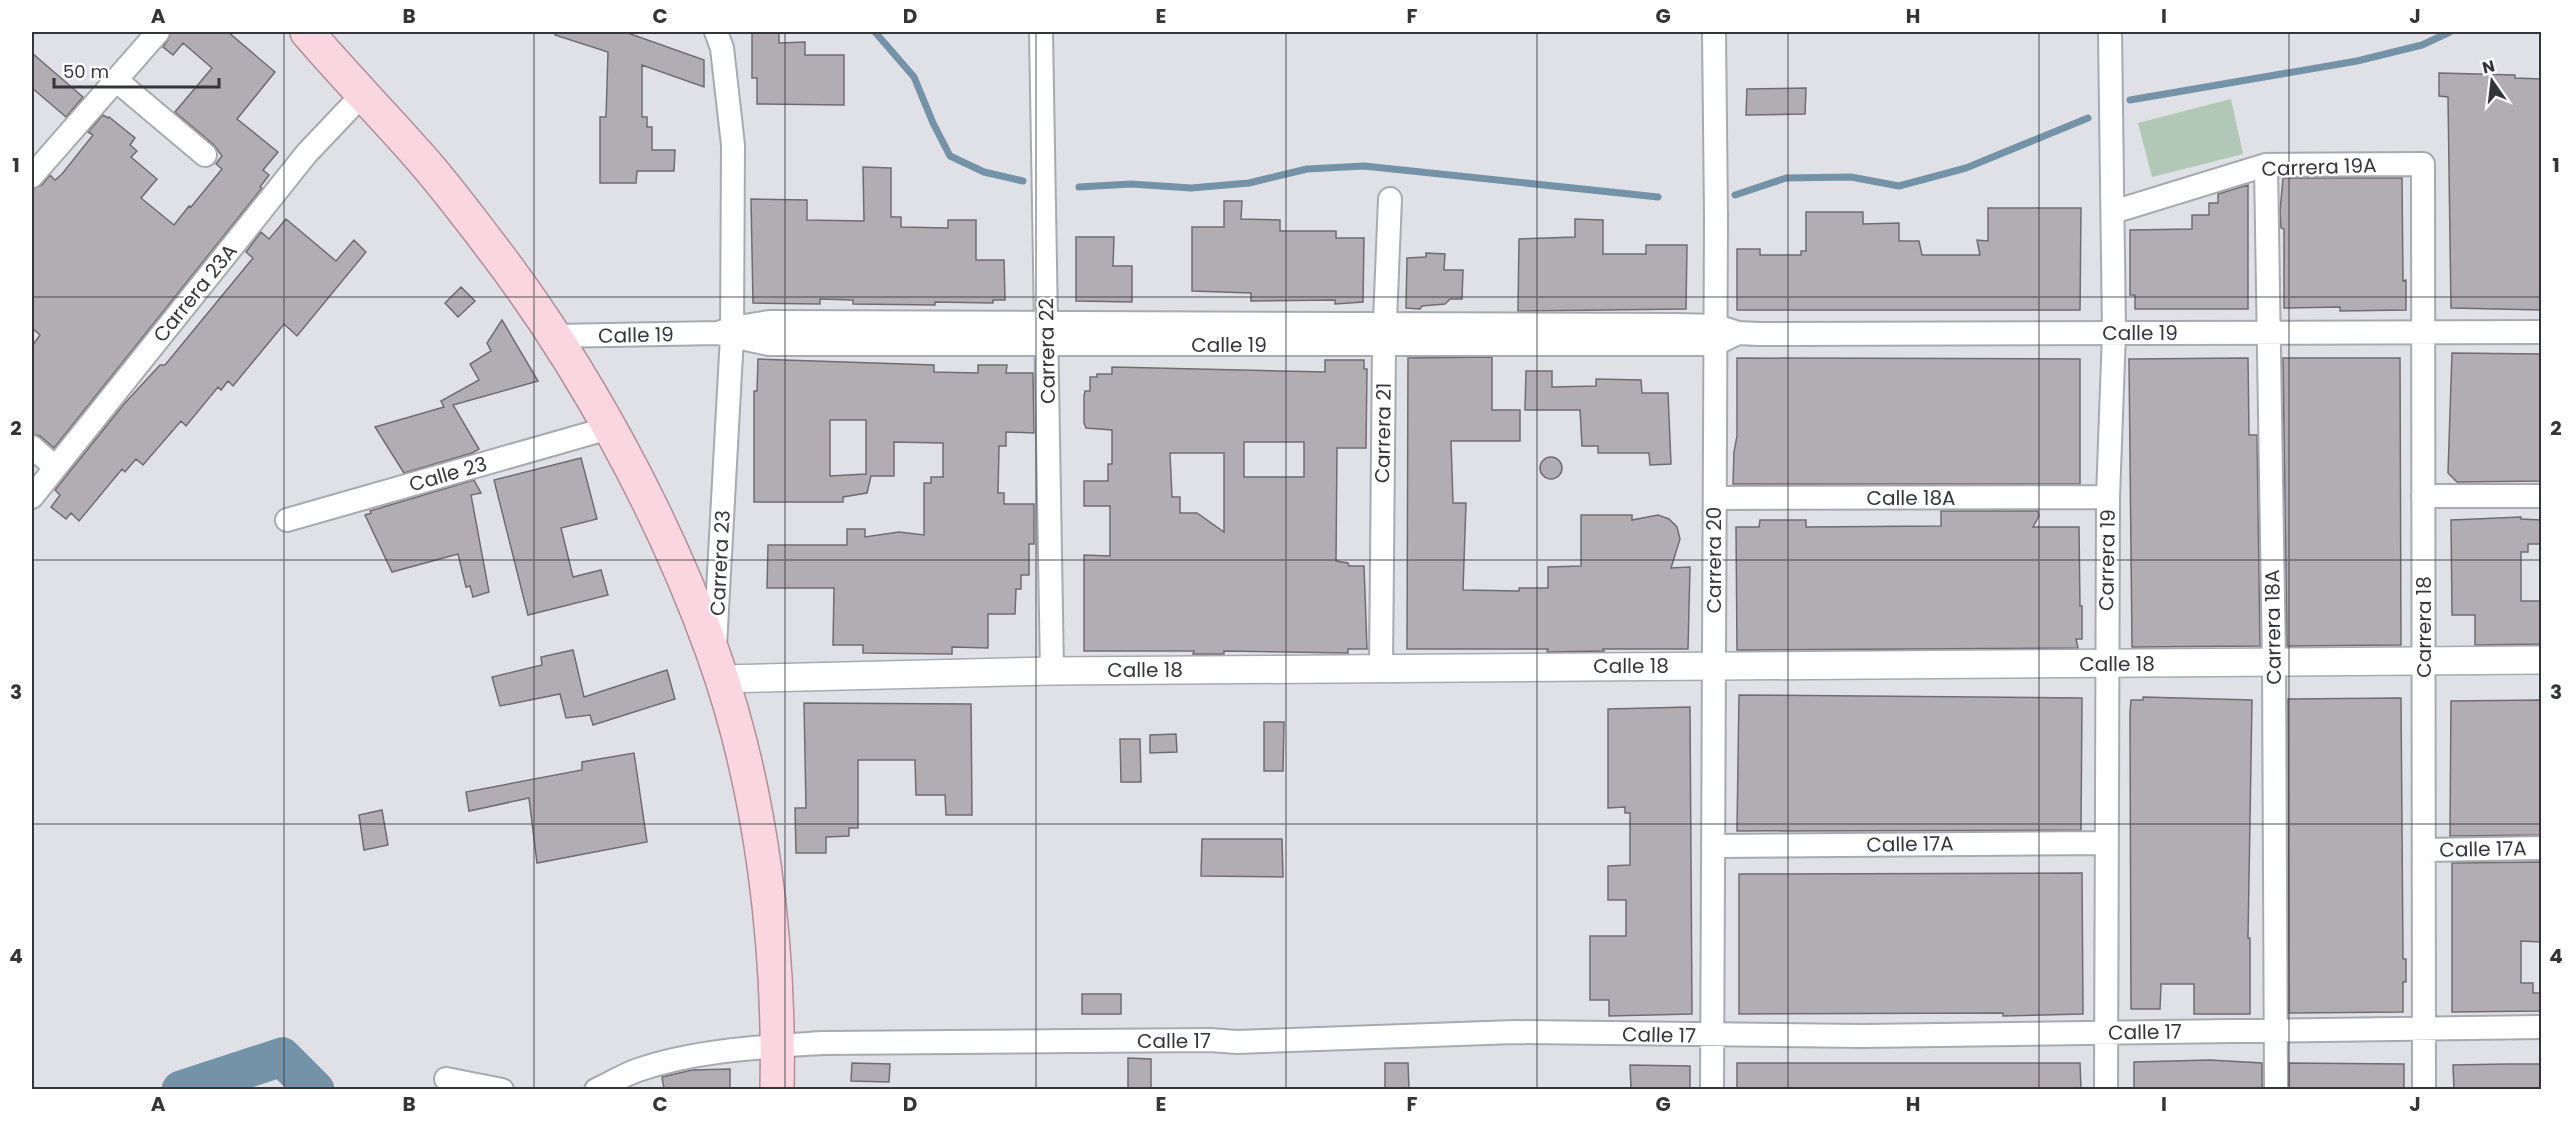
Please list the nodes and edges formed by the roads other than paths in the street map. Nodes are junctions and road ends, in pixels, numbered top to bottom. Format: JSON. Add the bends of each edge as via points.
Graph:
{"nodes":[{"id":1,"x":158,"y":32,"type":"edge"},
{"id":2,"x":307,"y":32,"type":"edge"},
{"id":3,"x":716,"y":32,"type":"edge"},
{"id":4,"x":1041,"y":32,"type":"edge"},
{"id":5,"x":1714,"y":32,"type":"edge"},
{"id":6,"x":2110,"y":32,"type":"edge"},
{"id":7,"x":116,"y":80,"type":"junction"},
{"id":8,"x":363,"y":94,"type":"junction"},
{"id":9,"x":205,"y":155,"type":"dead end"},
{"id":10,"x":2423,"y":164,"type":"joint"},
{"id":11,"x":2265,"y":165,"type":"junction"},
{"id":12,"x":32,"y":176,"type":"edge"},
{"id":13,"x":1390,"y":199,"type":"dead end"},
{"id":14,"x":2113,"y":212,"type":"junction"},
{"id":15,"x":728,"y":332,"type":"junction"},
{"id":16,"x":2269,"y":332,"type":"junction"},
{"id":17,"x":2541,"y":332,"type":"edge"},
{"id":18,"x":2114,"y":333,"type":"junction"},
{"id":19,"x":2423,"y":333,"type":"junction"},
{"id":20,"x":1046,"y":334,"type":"junction"},
{"id":21,"x":1384,"y":335,"type":"junction"},
{"id":22,"x":1715,"y":335,"type":"junction"},
{"id":23,"x":554,"y":336,"type":"junction"},
{"id":24,"x":609,"y":428,"type":"junction"},
{"id":25,"x":32,"y":447,"type":"edge"},
{"id":26,"x":55,"y":467,"type":"junction"},
{"id":27,"x":2423,"y":496,"type":"junction"},
{"id":28,"x":2541,"y":496,"type":"edge"},
{"id":29,"x":32,"y":497,"type":"edge"},
{"id":30,"x":2108,"y":497,"type":"junction"},
{"id":31,"x":1715,"y":498,"type":"junction"},
{"id":32,"x":287,"y":520,"type":"dead end"},
{"id":33,"x":2541,"y":660,"type":"edge"},
{"id":34,"x":2424,"y":661,"type":"junction"},
{"id":35,"x":2274,"y":662,"type":"junction"},
{"id":36,"x":2106,"y":664,"type":"junction"},
{"id":37,"x":1714,"y":666,"type":"junction"},
{"id":38,"x":718,"y":667,"type":"junction"},
{"id":39,"x":1381,"y":668,"type":"junction"},
{"id":40,"x":1052,"y":671,"type":"junction"},
{"id":41,"x":2106,"y":843,"type":"junction"},
{"id":42,"x":1713,"y":846,"type":"junction"},
{"id":43,"x":2541,"y":848,"type":"edge"},
{"id":44,"x":2424,"y":850,"type":"junction"},
{"id":45,"x":2541,"y":1028,"type":"edge"},
{"id":46,"x":2424,"y":1029,"type":"junction"},
{"id":47,"x":2277,"y":1030,"type":"junction"},
{"id":48,"x":2106,"y":1032,"type":"junction"},
{"id":49,"x":1712,"y":1036,"type":"junction"},
{"id":50,"x":778,"y":1046,"type":"junction"},
{"id":51,"x":446,"y":1079,"type":"dead end"},
{"id":52,"x":502,"y":1089,"type":"edge"},
{"id":53,"x":596,"y":1089,"type":"edge"},
{"id":54,"x":777,"y":1089,"type":"edge"},
{"id":55,"x":1712,"y":1089,"type":"edge"},
{"id":56,"x":2106,"y":1089,"type":"edge"},
{"id":57,"x":2276,"y":1089,"type":"edge"},
{"id":58,"x":2424,"y":1089,"type":"edge"}],
"edges":[{"from":1,"to":7,"type":"street"},
{"from":2,"to":8,"type":"main road"},
{"from":3,"to":15,"type":"street","name":"Carrera 23","via":[[722,48],[733,145]]},
{"from":4,"to":20,"type":"street","name":"Carrera 22"},
{"from":5,"to":22,"type":"street","name":"Carrera 20"},
{"from":6,"to":14,"type":"street","name":"Carrera 19"},
{"from":7,"to":9,"type":"street"},
{"from":7,"to":12,"type":"street"},
{"from":8,"to":23,"type":"main road","via":[[422,159],[491,246]]},
{"from":8,"to":26,"type":"street","name":"Carrera 23A","via":[[307,153]]},
{"from":10,"to":11,"type":"street","name":"Carrera 19A"},
{"from":10,"to":19,"type":"street","name":"Carrera 18"},
{"from":11,"to":14,"type":"street","name":"Carrera 19A"},
{"from":11,"to":16,"type":"street","name":"Carrera 18A"},
{"from":13,"to":21,"type":"street","name":"Carrera 21"},
{"from":14,"to":18,"type":"street","name":"Carrera 19"},
{"from":15,"to":20,"type":"street","name":"Calle 19","via":[[769,344]]},
{"from":15,"to":23,"type":"street","name":"Calle 19"},
{"from":15,"to":38,"type":"street","name":"Carrera 23"},
{"from":16,"to":18,"type":"street","name":"Calle 19"},
{"from":16,"to":19,"type":"street","name":"Calle 19"},
{"from":16,"to":35,"type":"street","name":"Carrera 18A"},
{"from":17,"to":19,"type":"street","name":"Calle 19"},
{"from":18,"to":22,"type":"street","name":"Calle 19"},
{"from":18,"to":30,"type":"street","name":"Carrera 19"},
{"from":19,"to":27,"type":"street","name":"Carrera 18"},
{"from":20,"to":21,"type":"street","name":"Calle 19"},
{"from":20,"to":40,"type":"street","name":"Carrera 22"},
{"from":21,"to":22,"type":"street","name":"Calle 19"},
{"from":21,"to":39,"type":"street","name":"Carrera 21"},
{"from":22,"to":31,"type":"street","name":"Carrera 20"},
{"from":23,"to":24,"type":"main road"},
{"from":24,"to":32,"type":"street","name":"Calle 23"},
{"from":24,"to":38,"type":"main road","via":[[690,594]]},
{"from":25,"to":26,"type":"street"},
{"from":26,"to":29,"type":"street","name":"Carrera 23A"},
{"from":27,"to":28,"type":"street"},
{"from":27,"to":34,"type":"street","name":"Carrera 18"},
{"from":30,"to":31,"type":"street","name":"Calle 18A"},
{"from":30,"to":36,"type":"street","name":"Carrera 19"},
{"from":31,"to":37,"type":"street","name":"Carrera 20"},
{"from":33,"to":34,"type":"street","name":"Calle 18"},
{"from":34,"to":35,"type":"street","name":"Calle 18"},
{"from":34,"to":44,"type":"street","name":"Carrera 18"},
{"from":35,"to":36,"type":"street","name":"Calle 18"},
{"from":35,"to":47,"type":"street","name":"Carrera 18A"},
{"from":36,"to":37,"type":"street","name":"Calle 18"},
{"from":36,"to":41,"type":"street","name":"Carrera 19"},
{"from":37,"to":39,"type":"street","name":"Calle 18"},
{"from":37,"to":42,"type":"street","name":"Carrera 20"},
{"from":38,"to":40,"type":"street","name":"Calle 18"},
{"from":38,"to":50,"type":"main road","name":"Carrera 23","via":[[745,767],[763,858],[774,951]]},
{"from":39,"to":40,"type":"street","name":"Calle 18"},
{"from":41,"to":42,"type":"street","name":"Calle 17A"},
{"from":41,"to":48,"type":"street","name":"Carrera 19"},
{"from":42,"to":49,"type":"street","name":"Carrera 20"},
{"from":43,"to":44,"type":"street","name":"Calle 17A"},
{"from":44,"to":46,"type":"street","name":"Carrera 18"},
{"from":45,"to":46,"type":"street","name":"Calle 17"},
{"from":46,"to":47,"type":"street","name":"Calle 17"},
{"from":46,"to":58,"type":"street","name":"Carrera 18"},
{"from":47,"to":48,"type":"street","name":"Calle 17"},
{"from":47,"to":57,"type":"street","name":"Carrera 18A"},
{"from":48,"to":49,"type":"street","name":"Calle 17"},
{"from":48,"to":56,"type":"street","name":"Carrera 19"},
{"from":49,"to":50,"type":"street","name":"Calle 17","via":[[1515,1032],[1237,1042],[882,1042]]},
{"from":49,"to":55,"type":"street","name":"Carrera 20"},
{"from":50,"to":53,"type":"street","name":"Calle 17","via":[[676,1059],[636,1070]]},
{"from":50,"to":54,"type":"main road","name":"Carrera 23"},
{"from":51,"to":52,"type":"street"}]}
